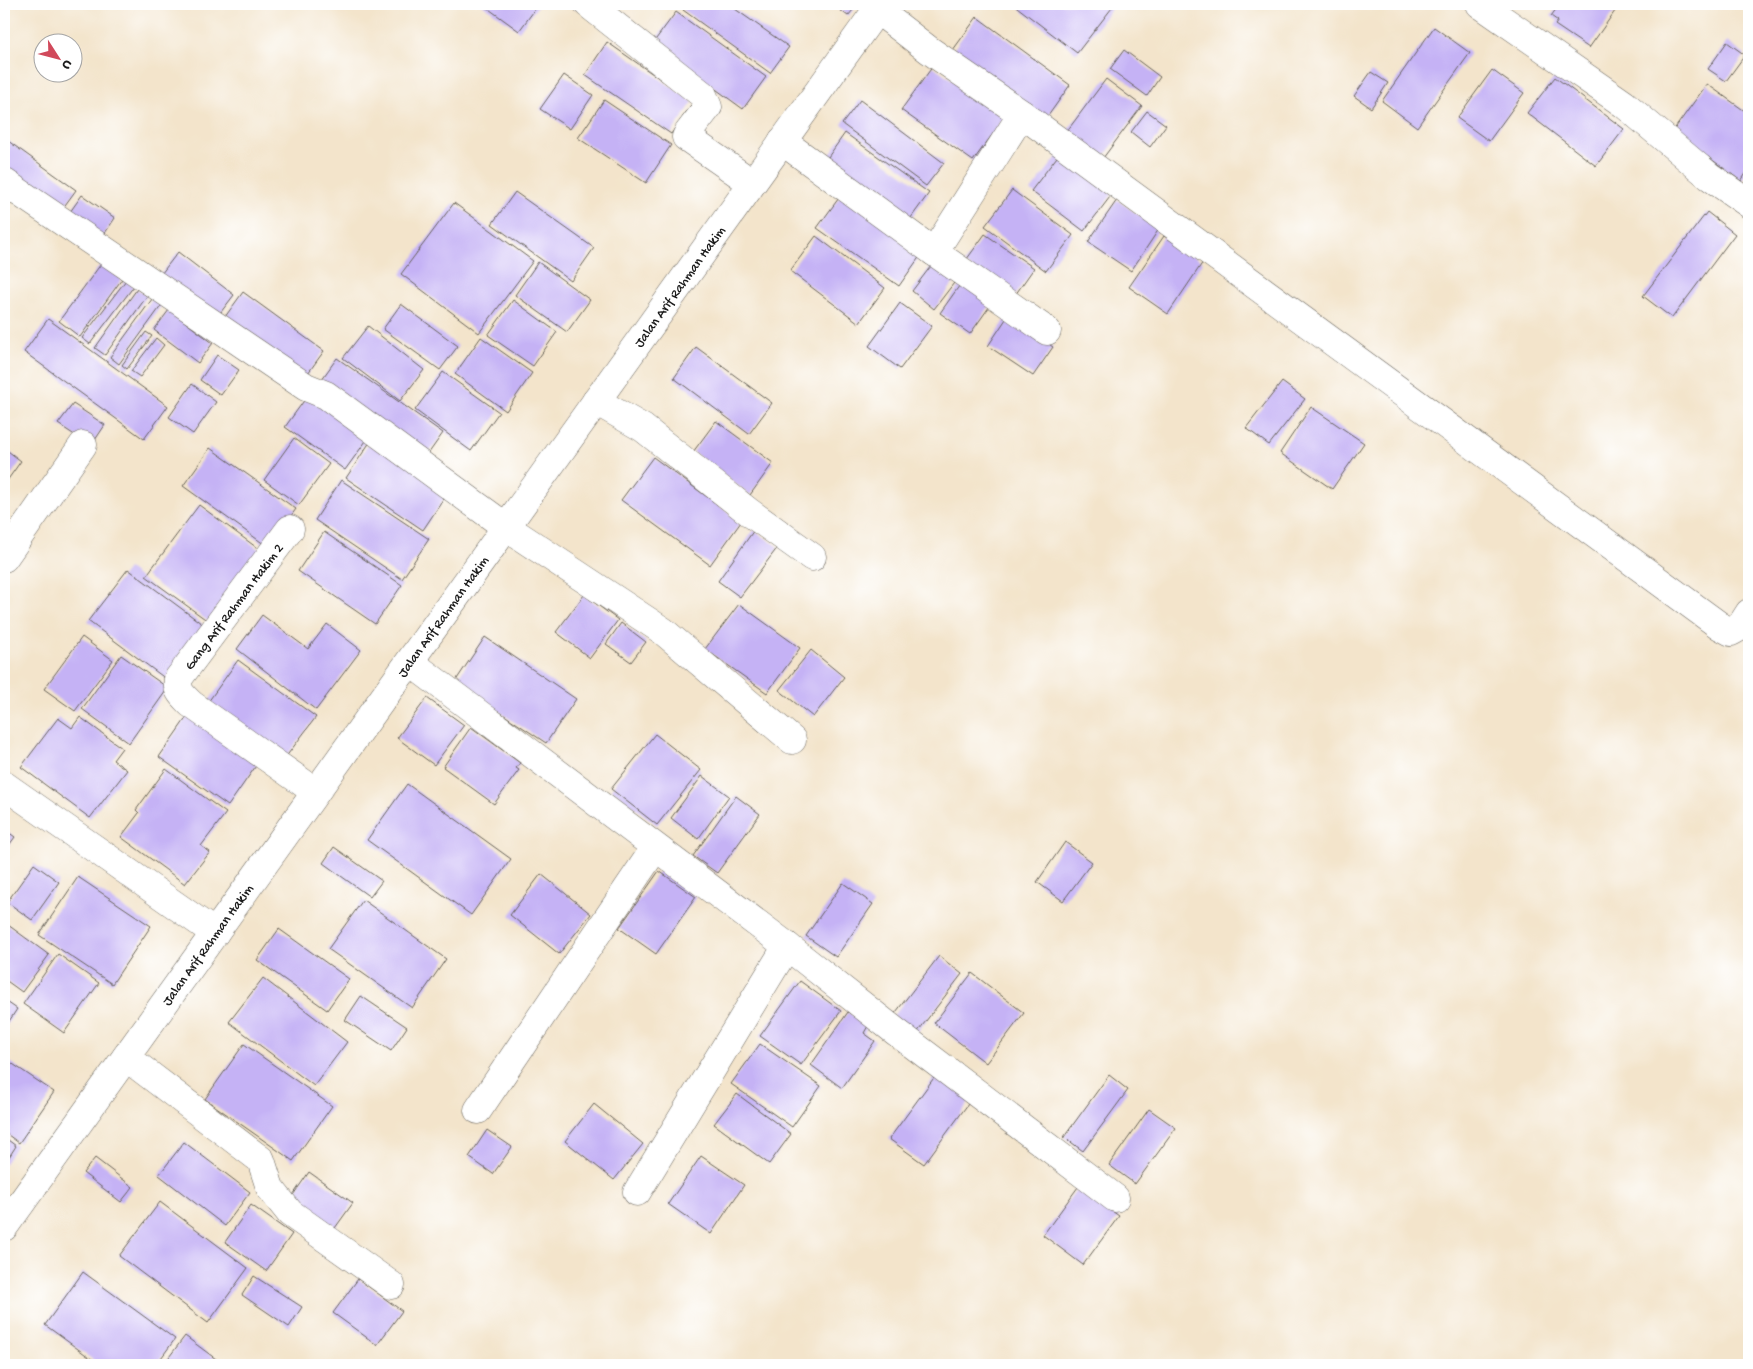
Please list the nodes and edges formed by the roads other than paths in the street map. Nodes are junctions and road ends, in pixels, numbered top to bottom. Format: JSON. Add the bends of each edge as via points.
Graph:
{"nodes":[{"id":1,"x":588,"y":4,"type":"edge"},
{"id":2,"x":1480,"y":4,"type":"edge"},
{"id":3,"x":878,"y":7,"type":"edge"},
{"id":4,"x":1022,"y":114,"type":"junction"},
{"id":5,"x":782,"y":141,"type":"junction"},
{"id":6,"x":4,"y":182,"type":"edge"},
{"id":7,"x":752,"y":183,"type":"junction"},
{"id":8,"x":1749,"y":204,"type":"edge"},
{"id":9,"x":934,"y":252,"type":"junction"},
{"id":10,"x":1047,"y":331,"type":"dead end"},
{"id":11,"x":596,"y":401,"type":"junction"},
{"id":12,"x":83,"y":445,"type":"dead end"},
{"id":13,"x":506,"y":527,"type":"junction"},
{"id":14,"x":290,"y":529,"type":"dead end"},
{"id":15,"x":812,"y":557,"type":"dead end"},
{"id":16,"x":4,"y":558,"type":"edge"},
{"id":17,"x":1749,"y":613,"type":"edge"},
{"id":18,"x":410,"y":662,"type":"junction"},
{"id":19,"x":792,"y":740,"type":"dead end"},
{"id":20,"x":4,"y":785,"type":"edge"},
{"id":21,"x":316,"y":792,"type":"junction"},
{"id":22,"x":655,"y":848,"type":"junction"},
{"id":23,"x":215,"y":933,"type":"junction"},
{"id":24,"x":788,"y":946,"type":"junction"},
{"id":25,"x":126,"y":1057,"type":"junction"},
{"id":26,"x":478,"y":1110,"type":"dead end"},
{"id":27,"x":637,"y":1192,"type":"dead end"},
{"id":28,"x":1115,"y":1198,"type":"dead end"},
{"id":29,"x":4,"y":1227,"type":"edge"},
{"id":30,"x":391,"y":1285,"type":"dead end"}],
"edges":[{"from":1,"to":7,"type":"street","via":[[704,95],[708,107],[686,138]]},
{"from":2,"to":8,"type":"street","via":[[1624,104],[1709,176]]},
{"from":3,"to":4,"type":"street","via":[[929,50]]},
{"from":3,"to":5,"type":"street","name":"Jalan Arif Rahman Hakim"},
{"from":4,"to":9,"type":"street"},
{"from":4,"to":17,"type":"street","via":[[1720,626],[1731,632],[1740,627]]},
{"from":5,"to":7,"type":"street","name":"Jalan Arif Rahman Hakim"},
{"from":5,"to":9,"type":"street"},
{"from":6,"to":13,"type":"street","via":[[306,387],[326,395]]},
{"from":7,"to":11,"type":"street","name":"Jalan Arif Rahman Hakim"},
{"from":9,"to":10,"type":"street"},
{"from":11,"to":13,"type":"street","name":"Jalan Arif Rahman Hakim"},
{"from":11,"to":15,"type":"street","via":[[643,428]]},
{"from":12,"to":16,"type":"street"},
{"from":13,"to":18,"type":"street","name":"Jalan Arif Rahman Hakim"},
{"from":13,"to":19,"type":"street","via":[[663,631]]},
{"from":14,"to":21,"type":"street","name":"Gang Arif Rahman Hakim 2","via":[[178,679],[177,685],[178,691],[191,704]]},
{"from":18,"to":21,"type":"street","name":"Jalan Arif Rahman Hakim"},
{"from":18,"to":22,"type":"street"},
{"from":20,"to":23,"type":"street"},
{"from":21,"to":23,"type":"street","name":"Jalan Arif Rahman Hakim"},
{"from":22,"to":24,"type":"street"},
{"from":22,"to":26,"type":"street"},
{"from":23,"to":25,"type":"street","name":"Jalan Arif Rahman Hakim"},
{"from":24,"to":27,"type":"street"},
{"from":24,"to":28,"type":"street"},
{"from":25,"to":29,"type":"street","name":"Jalan Arif Rahman Hakim"},
{"from":25,"to":30,"type":"street","via":[[261,1160],[270,1188],[290,1213]]}]}
